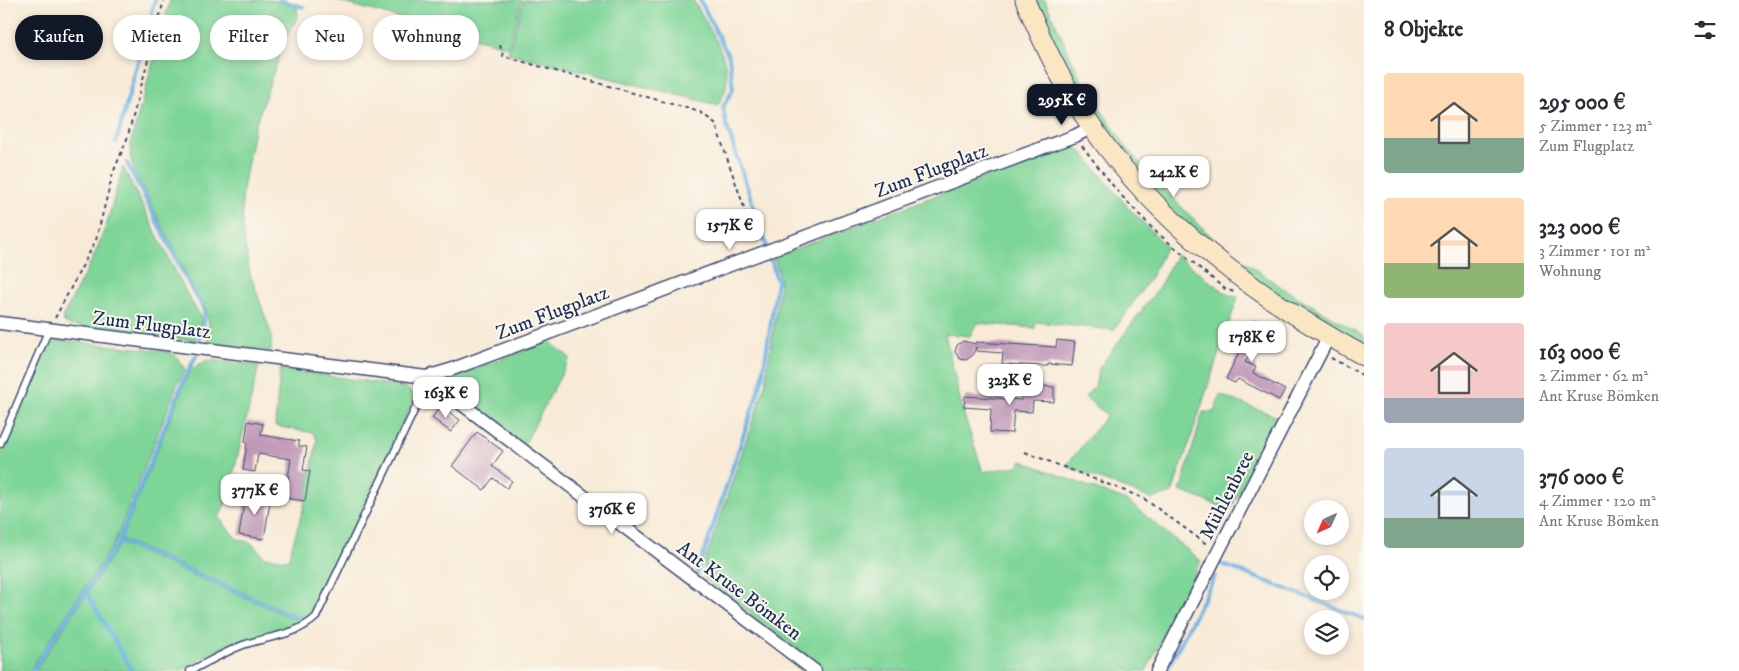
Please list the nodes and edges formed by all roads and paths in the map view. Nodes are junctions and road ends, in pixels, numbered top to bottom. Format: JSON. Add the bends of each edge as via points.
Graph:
{"nodes":[{"id":1,"x":164,"y":0,"type":"edge"},
{"id":2,"x":1025,"y":0,"type":"edge"},
{"id":3,"x":500,"y":44,"type":"dead end"},
{"id":4,"x":1092,"y":127,"type":"junction"},
{"id":5,"x":760,"y":254,"type":"junction"},
{"id":6,"x":0,"y":323,"type":"edge"},
{"id":7,"x":49,"y":329,"type":"junction"},
{"id":8,"x":1329,"y":336,"type":"junction"},
{"id":9,"x":1364,"y":356,"type":"edge"},
{"id":10,"x":426,"y":377,"type":"junction"},
{"id":11,"x":0,"y":444,"type":"edge"},
{"id":12,"x":1024,"y":452,"type":"dead end"},
{"id":13,"x":1219,"y":551,"type":"junction"},
{"id":14,"x":190,"y":671,"type":"edge"},
{"id":15,"x":815,"y":671,"type":"edge"},
{"id":16,"x":1157,"y":671,"type":"edge"}],
"edges":[{"from":1,"to":7,"type":"path","via":[[96,240]]},
{"from":2,"to":4,"type":"street","via":[[1054,64]]},
{"from":3,"to":5,"type":"path","via":[[503,56],[700,112],[715,122]]},
{"from":4,"to":5,"type":"street","name":"Zum Flugplatz"},
{"from":4,"to":8,"type":"street","via":[[1131,177],[1184,233],[1251,286]]},
{"from":5,"to":10,"type":"street","name":"Zum Flugplatz"},
{"from":6,"to":7,"type":"street","name":"Zum Flugplatz"},
{"from":7,"to":10,"type":"street","name":"Zum Flugplatz"},
{"from":7,"to":11,"type":"lane"},
{"from":8,"to":9,"type":"street"},
{"from":8,"to":13,"type":"street","name":"Mühlenbree"},
{"from":10,"to":14,"type":"lane","via":[[424,390],[316,617],[297,630],[243,646]]},
{"from":10,"to":15,"type":"street","name":"Ant Kruse Bömken"},
{"from":12,"to":13,"type":"path","via":[[1143,498]]},
{"from":13,"to":16,"type":"street","name":"Mühlenbree"}]}
